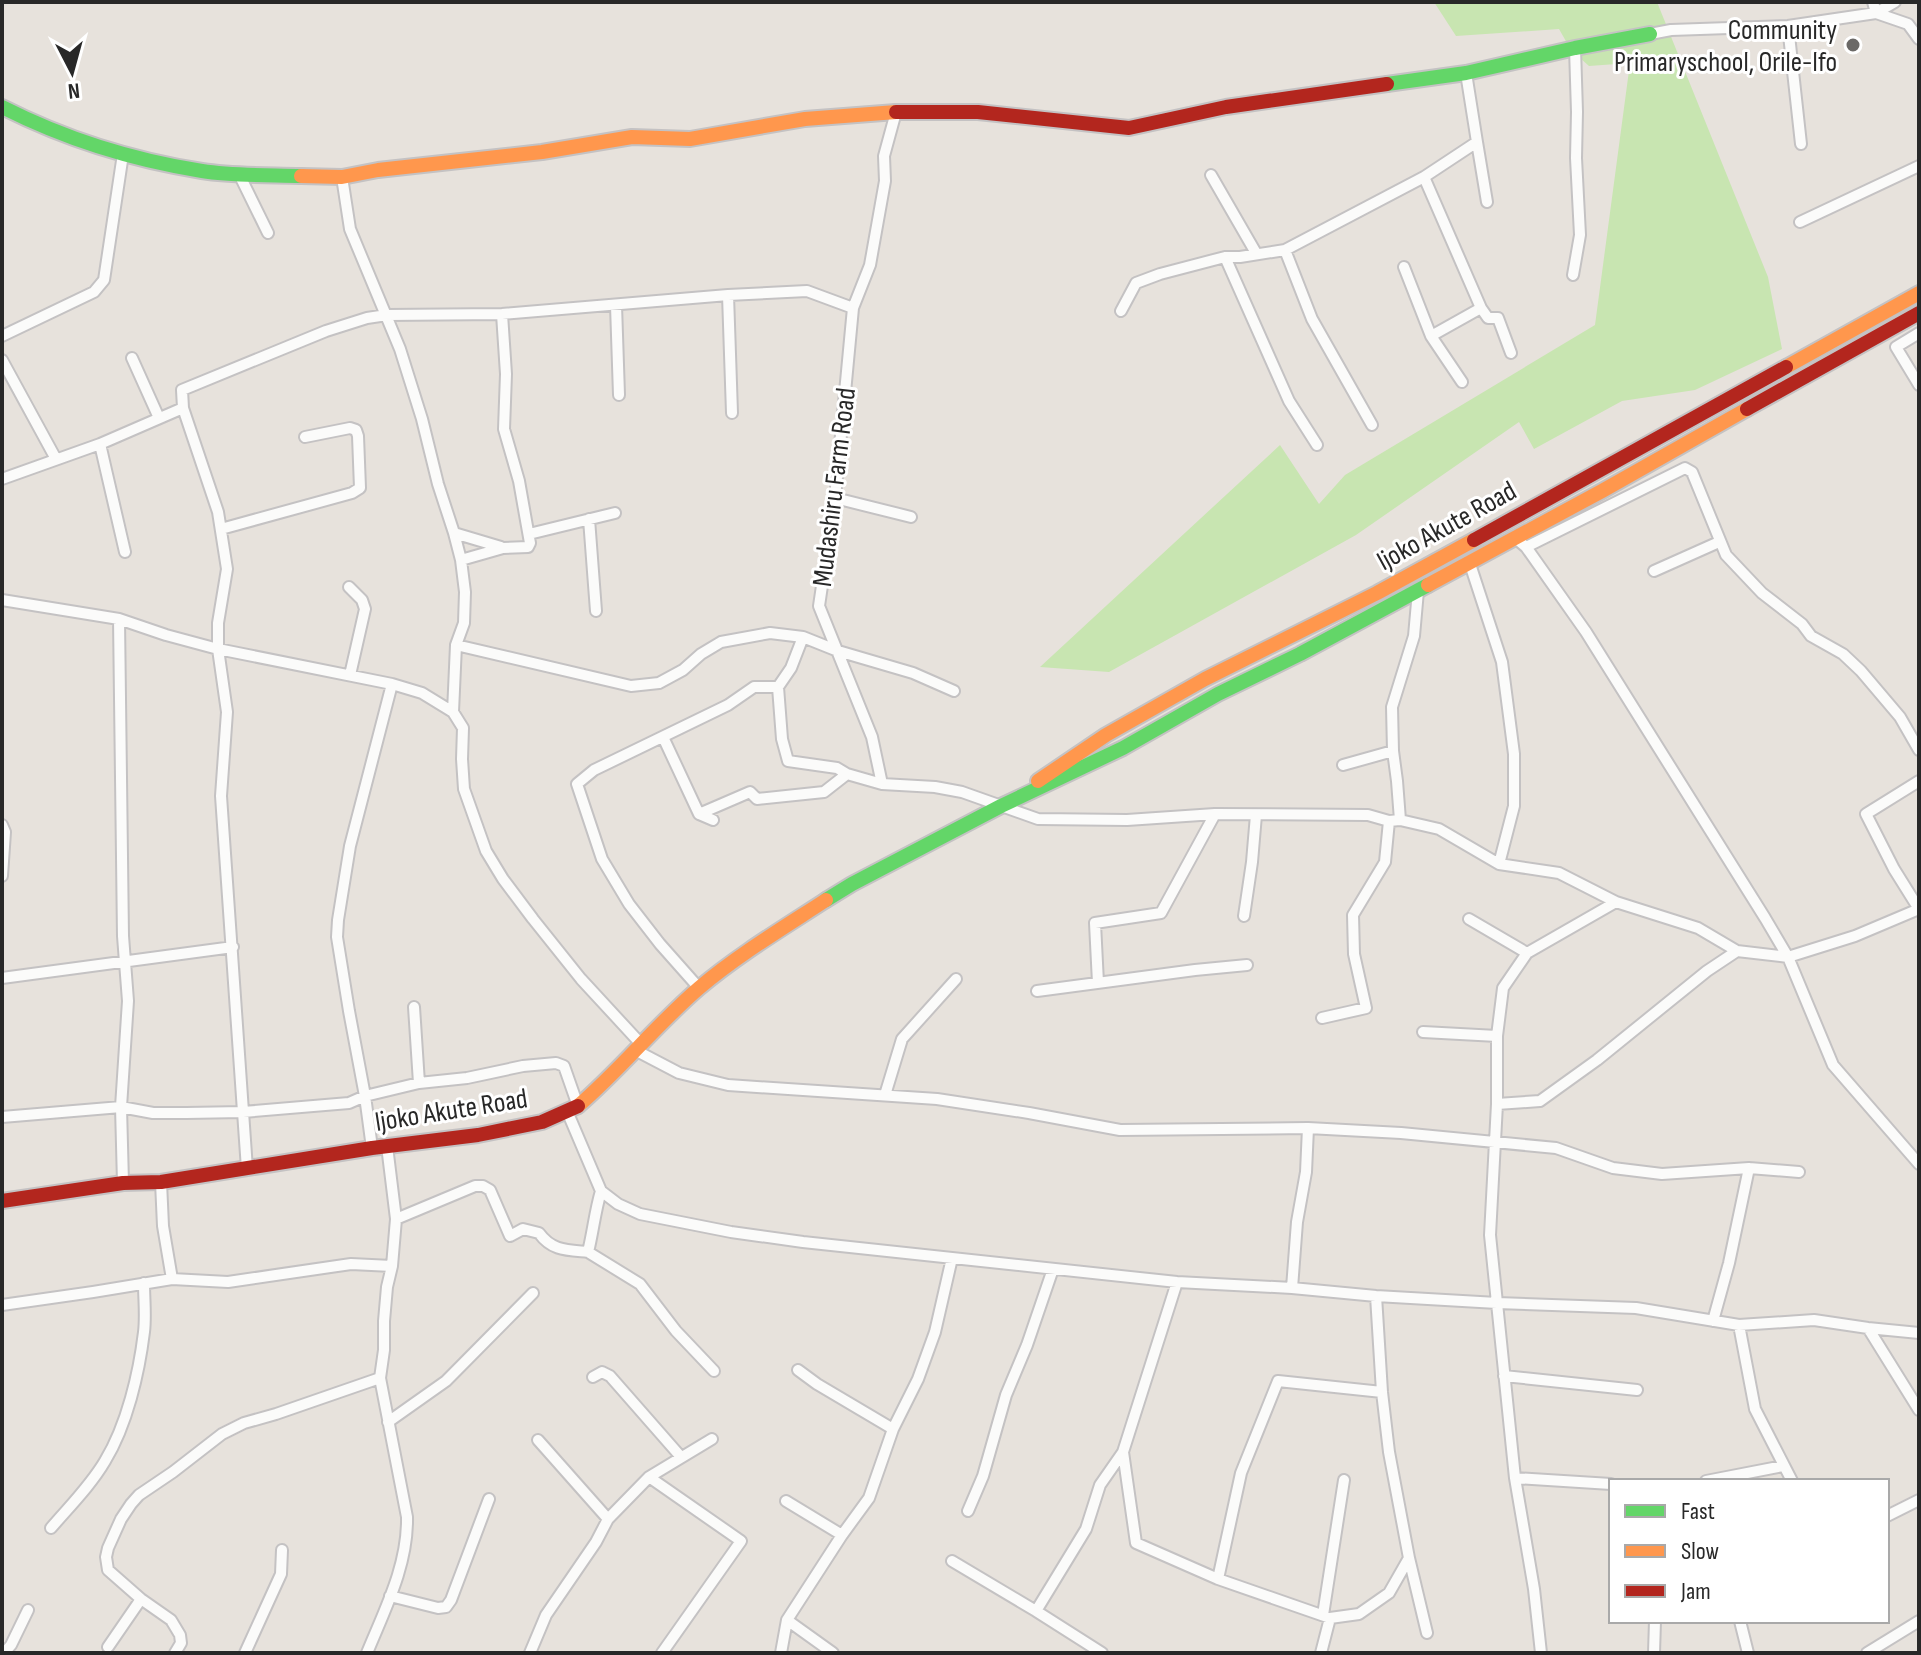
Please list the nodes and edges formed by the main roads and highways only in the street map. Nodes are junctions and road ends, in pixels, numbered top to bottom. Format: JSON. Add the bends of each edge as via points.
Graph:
{"nodes":[{"id":1,"x":1650,"y":34,"type":"road end"},
{"id":2,"x":2,"y":107,"type":"edge"},
{"id":3,"x":1919,"y":293,"type":"edge"},
{"id":4,"x":1919,"y":313,"type":"edge"},
{"id":5,"x":1001,"y":806,"type":"junction"},
{"id":6,"x":2,"y":1201,"type":"edge"}],
"edges":[{"from":1,"to":2,"type":"main road","via":[[1466,73],[1226,107],[1129,128],[978,112],[896,112],[805,119],[690,139],[632,137],[342,177],[203,171],[96,147]]},
{"from":3,"to":5,"type":"main road","name":"Ijoko Akute Road","via":[[1377,593],[1205,679],[1118,728]]},
{"from":4,"to":5,"type":"main road","name":"Ijoko Akute Road","via":[[1418,591],[1123,748]]},
{"from":5,"to":6,"type":"main road","name":"Ijoko Akute Road","via":[[852,884],[755,946],[699,988],[598,1089],[573,1109],[542,1122],[161,1182]]}]}
